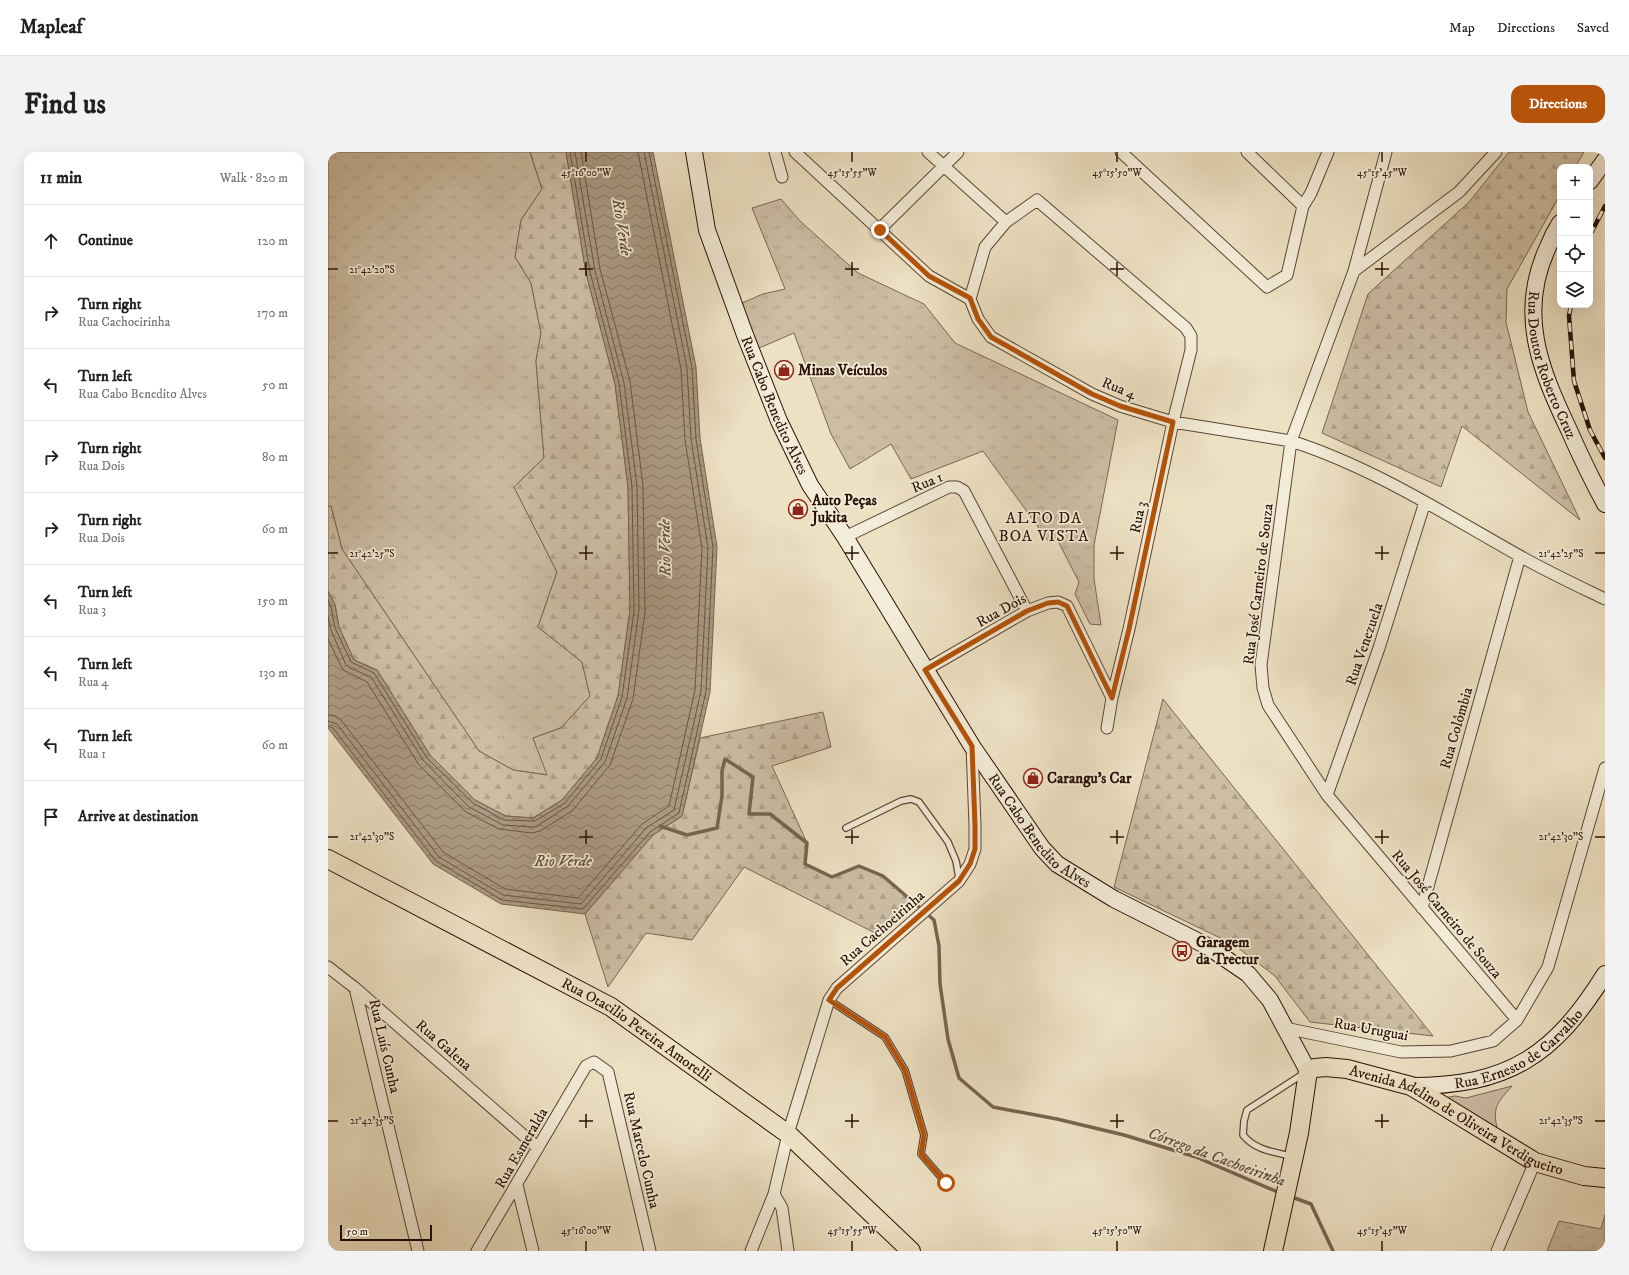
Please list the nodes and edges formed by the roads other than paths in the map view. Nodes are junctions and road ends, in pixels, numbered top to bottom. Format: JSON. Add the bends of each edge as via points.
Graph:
{"nodes":[{"id":1,"x":694,"y":152,"type":"edge"},
{"id":2,"x":775,"y":152,"type":"edge"},
{"id":3,"x":795,"y":152,"type":"edge"},
{"id":4,"x":928,"y":152,"type":"edge"},
{"id":5,"x":958,"y":152,"type":"edge"},
{"id":6,"x":1121,"y":152,"type":"edge"},
{"id":7,"x":1247,"y":152,"type":"edge"},
{"id":8,"x":1328,"y":152,"type":"edge"},
{"id":9,"x":1386,"y":152,"type":"edge"},
{"id":10,"x":1496,"y":152,"type":"edge"},
{"id":11,"x":1605,"y":160,"type":"edge"},
{"id":12,"x":944,"y":166,"type":"junction"},
{"id":13,"x":782,"y":177,"type":"dead end"},
{"id":14,"x":1593,"y":177,"type":"edge"},
{"id":15,"x":1303,"y":206,"type":"junction"},
{"id":16,"x":1006,"y":222,"type":"junction"},
{"id":17,"x":1557,"y":229,"type":"edge"},
{"id":18,"x":880,"y":230,"type":"junction"},
{"id":19,"x":1354,"y":271,"type":"junction"},
{"id":20,"x":970,"y":298,"type":"junction"},
{"id":21,"x":1173,"y":422,"type":"junction"},
{"id":22,"x":1291,"y":441,"type":"junction"},
{"id":23,"x":1426,"y":502,"type":"junction"},
{"id":24,"x":1605,"y":504,"type":"edge"},
{"id":25,"x":845,"y":537,"type":"junction"},
{"id":26,"x":1520,"y":556,"type":"junction"},
{"id":27,"x":1605,"y":599,"type":"edge"},
{"id":28,"x":1027,"y":611,"type":"junction"},
{"id":29,"x":925,"y":670,"type":"junction"},
{"id":30,"x":1112,"y":698,"type":"junction"},
{"id":31,"x":1108,"y":728,"type":"dead end"},
{"id":32,"x":972,"y":746,"type":"junction"},
{"id":33,"x":1605,"y":768,"type":"edge"},
{"id":34,"x":1327,"y":795,"type":"junction"},
{"id":35,"x":846,"y":828,"type":"dead end"},
{"id":36,"x":328,"y":859,"type":"edge"},
{"id":37,"x":959,"y":881,"type":"junction"},
{"id":38,"x":1422,"y":908,"type":"junction"},
{"id":39,"x":328,"y":967,"type":"edge"},
{"id":40,"x":1605,"y":974,"type":"edge"},
{"id":41,"x":355,"y":988,"type":"junction"},
{"id":42,"x":829,"y":1000,"type":"junction"},
{"id":43,"x":1517,"y":1020,"type":"junction"},
{"id":44,"x":1284,"y":1028,"type":"junction"},
{"id":45,"x":594,"y":1062,"type":"joint"},
{"id":46,"x":1308,"y":1071,"type":"junction"},
{"id":47,"x":1411,"y":1086,"type":"junction"},
{"id":48,"x":788,"y":1134,"type":"junction"},
{"id":49,"x":538,"y":1148,"type":"junction"},
{"id":50,"x":1294,"y":1157,"type":"junction"},
{"id":51,"x":1534,"y":1162,"type":"junction"},
{"id":52,"x":1605,"y":1178,"type":"edge"},
{"id":53,"x":946,"y":1183,"type":"dead end"},
{"id":54,"x":517,"y":1186,"type":"junction"},
{"id":55,"x":774,"y":1194,"type":"junction"},
{"id":56,"x":418,"y":1251,"type":"edge"},
{"id":57,"x":477,"y":1251,"type":"edge"},
{"id":58,"x":533,"y":1251,"type":"edge"},
{"id":59,"x":650,"y":1251,"type":"edge"},
{"id":60,"x":751,"y":1251,"type":"edge"},
{"id":61,"x":788,"y":1251,"type":"edge"},
{"id":62,"x":911,"y":1251,"type":"edge"},
{"id":63,"x":1273,"y":1251,"type":"edge"},
{"id":64,"x":1497,"y":1251,"type":"edge"}],
"edges":[{"from":1,"to":25,"type":"main road","name":"Rua Cabo Benedito Alves","via":[[707,230],[757,368],[803,472]]},
{"from":2,"to":13,"type":"street"},
{"from":3,"to":18,"type":"street"},
{"from":4,"to":12,"type":"street"},
{"from":5,"to":12,"type":"street"},
{"from":6,"to":15,"type":"street","via":[[1267,287],[1287,275]]},
{"from":7,"to":15,"type":"street"},
{"from":8,"to":15,"type":"street"},
{"from":9,"to":19,"type":"street","name":"Rua José Carneiro de Souza"},
{"from":10,"to":19,"type":"street","via":[[1459,192]]},
{"from":11,"to":14,"type":"main road"},
{"from":12,"to":16,"type":"street"},
{"from":12,"to":18,"type":"street"},
{"from":16,"to":20,"type":"street","via":[[985,247]]},
{"from":16,"to":21,"type":"street","name":"Rua 3","via":[[1037,200],[1186,328],[1191,336],[1191,350]]},
{"from":17,"to":24,"type":"main road","name":"Rua Doutor Roberto Cruz","via":[[1539,266],[1534,287],[1534,333],[1554,398]]},
{"from":18,"to":20,"type":"street","via":[[929,276]]},
{"from":19,"to":22,"type":"street","name":"Rua José Carneiro de Souza"},
{"from":20,"to":21,"type":"street","name":"Rua 4","via":[[978,319],[991,337],[1092,394],[1120,406]]},
{"from":21,"to":22,"type":"street","name":"Rua 4"},
{"from":21,"to":30,"type":"street","name":"Rua 3","via":[[1131,622]]},
{"from":22,"to":23,"type":"street","via":[[1342,460]]},
{"from":22,"to":34,"type":"street","name":"Rua José Carneiro de Souza","via":[[1261,665],[1263,688],[1268,705]]},
{"from":23,"to":26,"type":"street"},
{"from":23,"to":34,"type":"street","name":"Rua Venezuela","via":[[1379,648]]},
{"from":25,"to":28,"type":"street","name":"Rua 1","via":[[949,487],[957,487],[964,491]]},
{"from":25,"to":29,"type":"main road","name":"Rua Cabo Benedito Alves"},
{"from":26,"to":27,"type":"street"},
{"from":26,"to":38,"type":"street","name":"Rua Colômbia"},
{"from":28,"to":29,"type":"street","name":"Rua Dois"},
{"from":28,"to":30,"type":"street","name":"Rua Dois","via":[[1048,603],[1058,602],[1067,606]]},
{"from":29,"to":32,"type":"main road","name":"Rua Cabo Benedito Alves"},
{"from":30,"to":31,"type":"street","name":"Rua 3"},
{"from":32,"to":37,"type":"street","name":"Rua Cachoeirinha","via":[[975,849],[970,864]]},
{"from":32,"to":44,"type":"main road","name":"Rua Cabo Benedito Alves","via":[[1042,848],[1057,864],[1108,895],[1207,946],[1248,974],[1270,1000]]},
{"from":33,"to":43,"type":"street","name":"Rua Uruguai","via":[[1548,967]]},
{"from":34,"to":38,"type":"street","name":"Rua José Carneiro de Souza"},
{"from":35,"to":37,"type":"lane","via":[[901,801],[911,799],[919,802],[948,842],[956,861]]},
{"from":36,"to":48,"type":"main road","name":"Rua Otacilio Pereira Amorelli","via":[[611,1008]]},
{"from":37,"to":42,"type":"street","name":"Rua Cachoeirinha","via":[[837,988]]},
{"from":38,"to":43,"type":"street","name":"Rua José Carneiro de Souza"},
{"from":39,"to":41,"type":"street","name":"Rua Galena"},
{"from":40,"to":47,"type":"main road","name":"Rua Ernesto de Carvalho","via":[[1576,1017],[1554,1039],[1522,1064],[1498,1074],[1461,1084]]},
{"from":41,"to":49,"type":"street","name":"Rua Galena"},
{"from":41,"to":56,"type":"street","name":"Rua Luís Cunha"},
{"from":42,"to":48,"type":"street","name":"Rua Cachoeirinha"},
{"from":42,"to":53,"type":"lane","via":[[885,1037],[905,1070],[924,1135],[921,1154]]},
{"from":43,"to":44,"type":"street","name":"Rua Uruguai","via":[[1493,1041],[1451,1051],[1401,1052]]},
{"from":44,"to":46,"type":"main road","name":"Rua Cabo Benedito Alves"},
{"from":45,"to":49,"type":"street","name":"Rua Esmeralda","via":[[586,1066]]},
{"from":45,"to":59,"type":"street","name":"Rua Marcelo Cunha","via":[[608,1072]]},
{"from":46,"to":47,"type":"main road","name":"Avenida Adelino de Oliveira Verdigueiro","via":[[1326,1067],[1347,1069]]},
{"from":46,"to":50,"type":"main road"},
{"from":46,"to":50,"type":"lane","via":[[1247,1110],[1244,1122],[1243,1135],[1249,1142],[1259,1148]]},
{"from":47,"to":51,"type":"main road","name":"Avenida Adelino de Oliveira Verdigueiro"},
{"from":48,"to":55,"type":"street","name":"Rua Cachoeirinha"},
{"from":48,"to":62,"type":"main road","name":"Rua Otacilio Pereira Amorelli"},
{"from":49,"to":54,"type":"street","name":"Rua Esmeralda"},
{"from":50,"to":63,"type":"main road"},
{"from":51,"to":52,"type":"main road","name":"Avenida Adelino de Oliveira Verdigueiro","via":[[1584,1176]]},
{"from":51,"to":64,"type":"street"},
{"from":54,"to":57,"type":"street","name":"Rua Esmeralda"},
{"from":54,"to":58,"type":"street"},
{"from":55,"to":60,"type":"street","name":"Rua Cachoeirinha"},
{"from":55,"to":61,"type":"street","via":[[782,1208]]}]}
